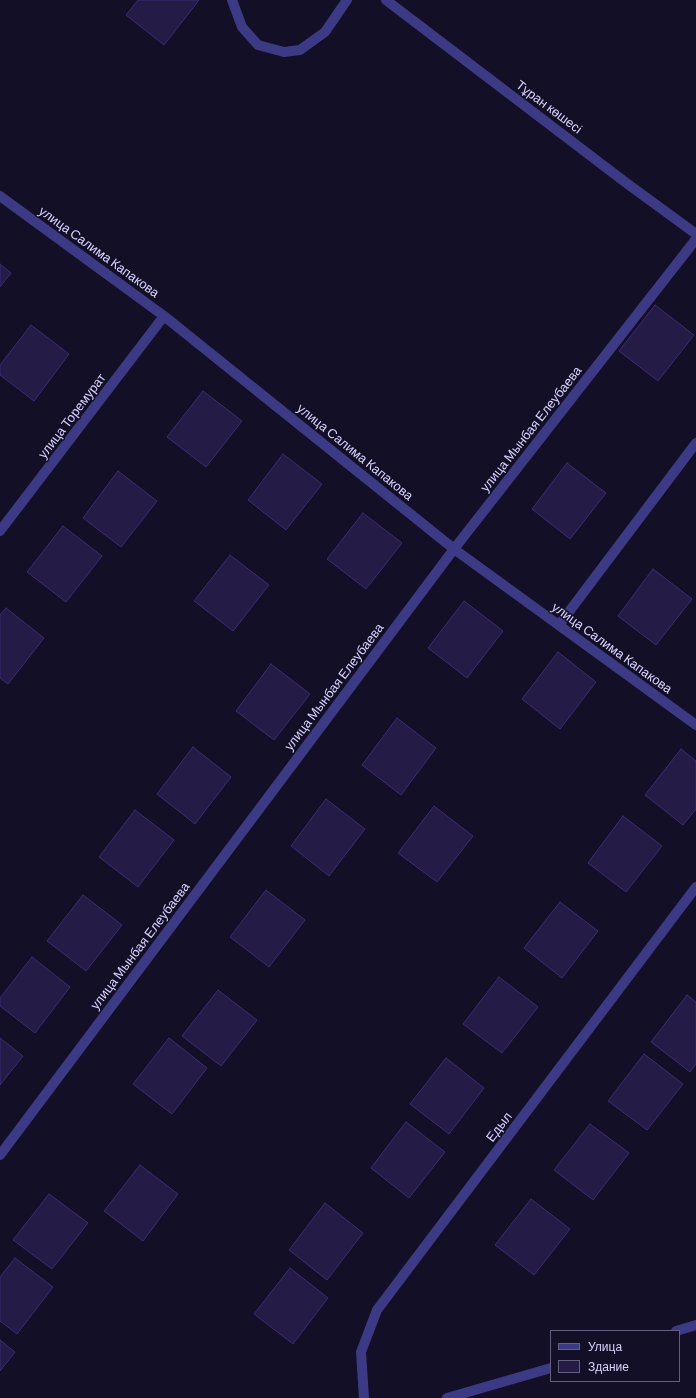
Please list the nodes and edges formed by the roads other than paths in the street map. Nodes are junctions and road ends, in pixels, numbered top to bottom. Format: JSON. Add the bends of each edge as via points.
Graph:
{"nodes":[{"id":1,"x":232,"y":0,"type":"edge"},
{"id":2,"x":347,"y":0,"type":"edge"},
{"id":3,"x":386,"y":0,"type":"edge"},
{"id":4,"x":0,"y":196,"type":"edge"},
{"id":5,"x":696,"y":234,"type":"edge"},
{"id":6,"x":696,"y":239,"type":"edge"},
{"id":7,"x":164,"y":316,"type":"junction"},
{"id":8,"x":696,"y":443,"type":"edge"},
{"id":9,"x":0,"y":531,"type":"edge"},
{"id":10,"x":454,"y":549,"type":"junction"},
{"id":11,"x":559,"y":625,"type":"junction"},
{"id":12,"x":696,"y":725,"type":"edge"},
{"id":13,"x":696,"y":887,"type":"edge"},
{"id":14,"x":0,"y":1155,"type":"edge"},
{"id":15,"x":696,"y":1325,"type":"edge"},
{"id":16,"x":679,"y":1330,"type":"edge"},
{"id":17,"x":550,"y":1368,"type":"edge"},
{"id":18,"x":364,"y":1398,"type":"edge"},
{"id":19,"x":447,"y":1398,"type":"edge"}],
"edges":[{"from":1,"to":2,"type":"street","via":[[242,27],[258,45],[284,52],[300,50],[325,32]]},
{"from":3,"to":5,"type":"street","name":"Тұран көшесі"},
{"from":4,"to":7,"type":"street","name":"улица Салима Капакова"},
{"from":6,"to":10,"type":"street","name":"улица Мынбая Елеубаева"},
{"from":7,"to":9,"type":"street","name":"улица Торемурат"},
{"from":7,"to":10,"type":"street","name":"улица Салима Капакова"},
{"from":8,"to":11,"type":"street"},
{"from":10,"to":11,"type":"street","name":"улица Салима Капакова"},
{"from":10,"to":14,"type":"street","name":"улица Мынбая Елеубаева"},
{"from":11,"to":12,"type":"street","name":"улица Салима Капакова"},
{"from":13,"to":18,"type":"street","name":"Едыл","via":[[377,1310],[361,1352]]},
{"from":15,"to":16,"type":"street"},
{"from":17,"to":19,"type":"street"}]}
